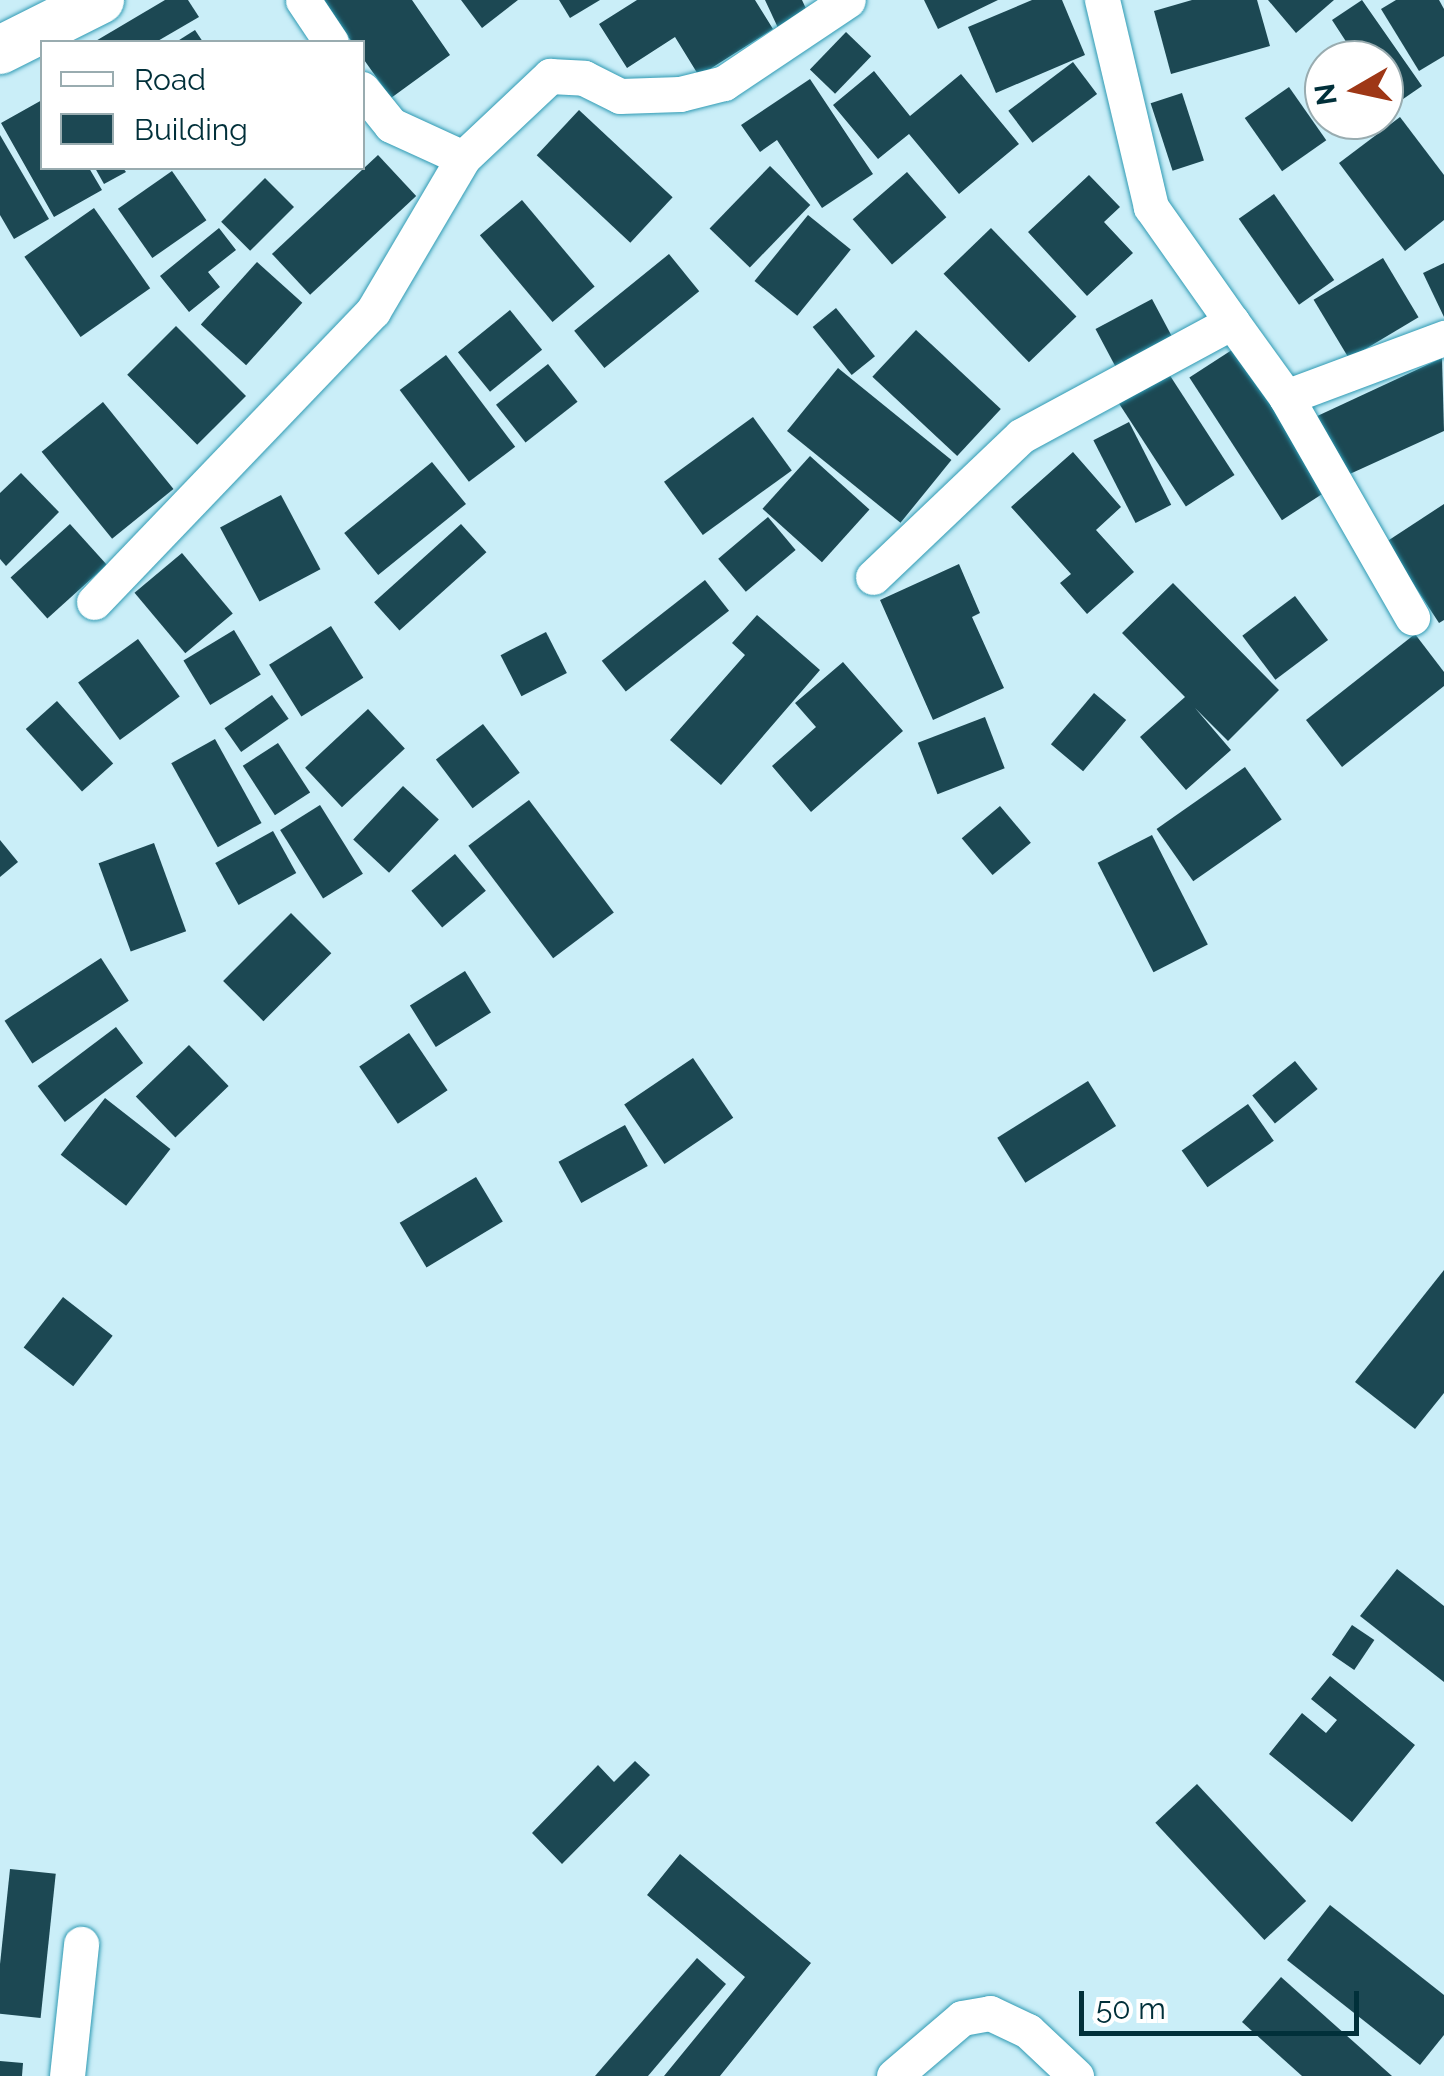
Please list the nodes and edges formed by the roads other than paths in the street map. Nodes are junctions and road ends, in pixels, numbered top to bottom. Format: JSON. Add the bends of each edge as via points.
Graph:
{"nodes":[{"id":1,"x":100,"y":0,"type":"edge"},
{"id":2,"x":303,"y":0,"type":"edge"},
{"id":3,"x":848,"y":0,"type":"edge"},
{"id":4,"x":1102,"y":0,"type":"edge"},
{"id":5,"x":329,"y":40,"type":"edge"},
{"id":6,"x":0,"y":50,"type":"edge"},
{"id":7,"x":365,"y":93,"type":"edge"},
{"id":8,"x":463,"y":158,"type":"junction"},
{"id":9,"x":1232,"y":322,"type":"junction"},
{"id":10,"x":1444,"y":338,"type":"edge"},
{"id":11,"x":1286,"y":397,"type":"junction"},
{"id":12,"x":873,"y":577,"type":"dead end"},
{"id":13,"x":94,"y":602,"type":"dead end"},
{"id":14,"x":1412,"y":616,"type":"dead end"},
{"id":15,"x":80,"y":1944,"type":"dead end"},
{"id":16,"x":67,"y":2076,"type":"edge"},
{"id":17,"x":894,"y":2076,"type":"edge"},
{"id":18,"x":1076,"y":2076,"type":"edge"}],
"edges":[{"from":1,"to":6,"type":"main road"},
{"from":2,"to":5,"type":"street"},
{"from":3,"to":8,"type":"street","via":[[724,83],[680,94],[620,96],[584,78],[550,76]]},
{"from":4,"to":9,"type":"street","via":[[1151,208]]},
{"from":7,"to":8,"type":"street","via":[[391,124]]},
{"from":8,"to":13,"type":"street","via":[[373,311]]},
{"from":9,"to":11,"type":"street"},
{"from":9,"to":12,"type":"street","via":[[1021,436]]},
{"from":10,"to":11,"type":"street"},
{"from":11,"to":14,"type":"street"},
{"from":15,"to":16,"type":"street"},
{"from":17,"to":18,"type":"street","via":[[962,2018],[990,2014],[1028,2031]]}]}
